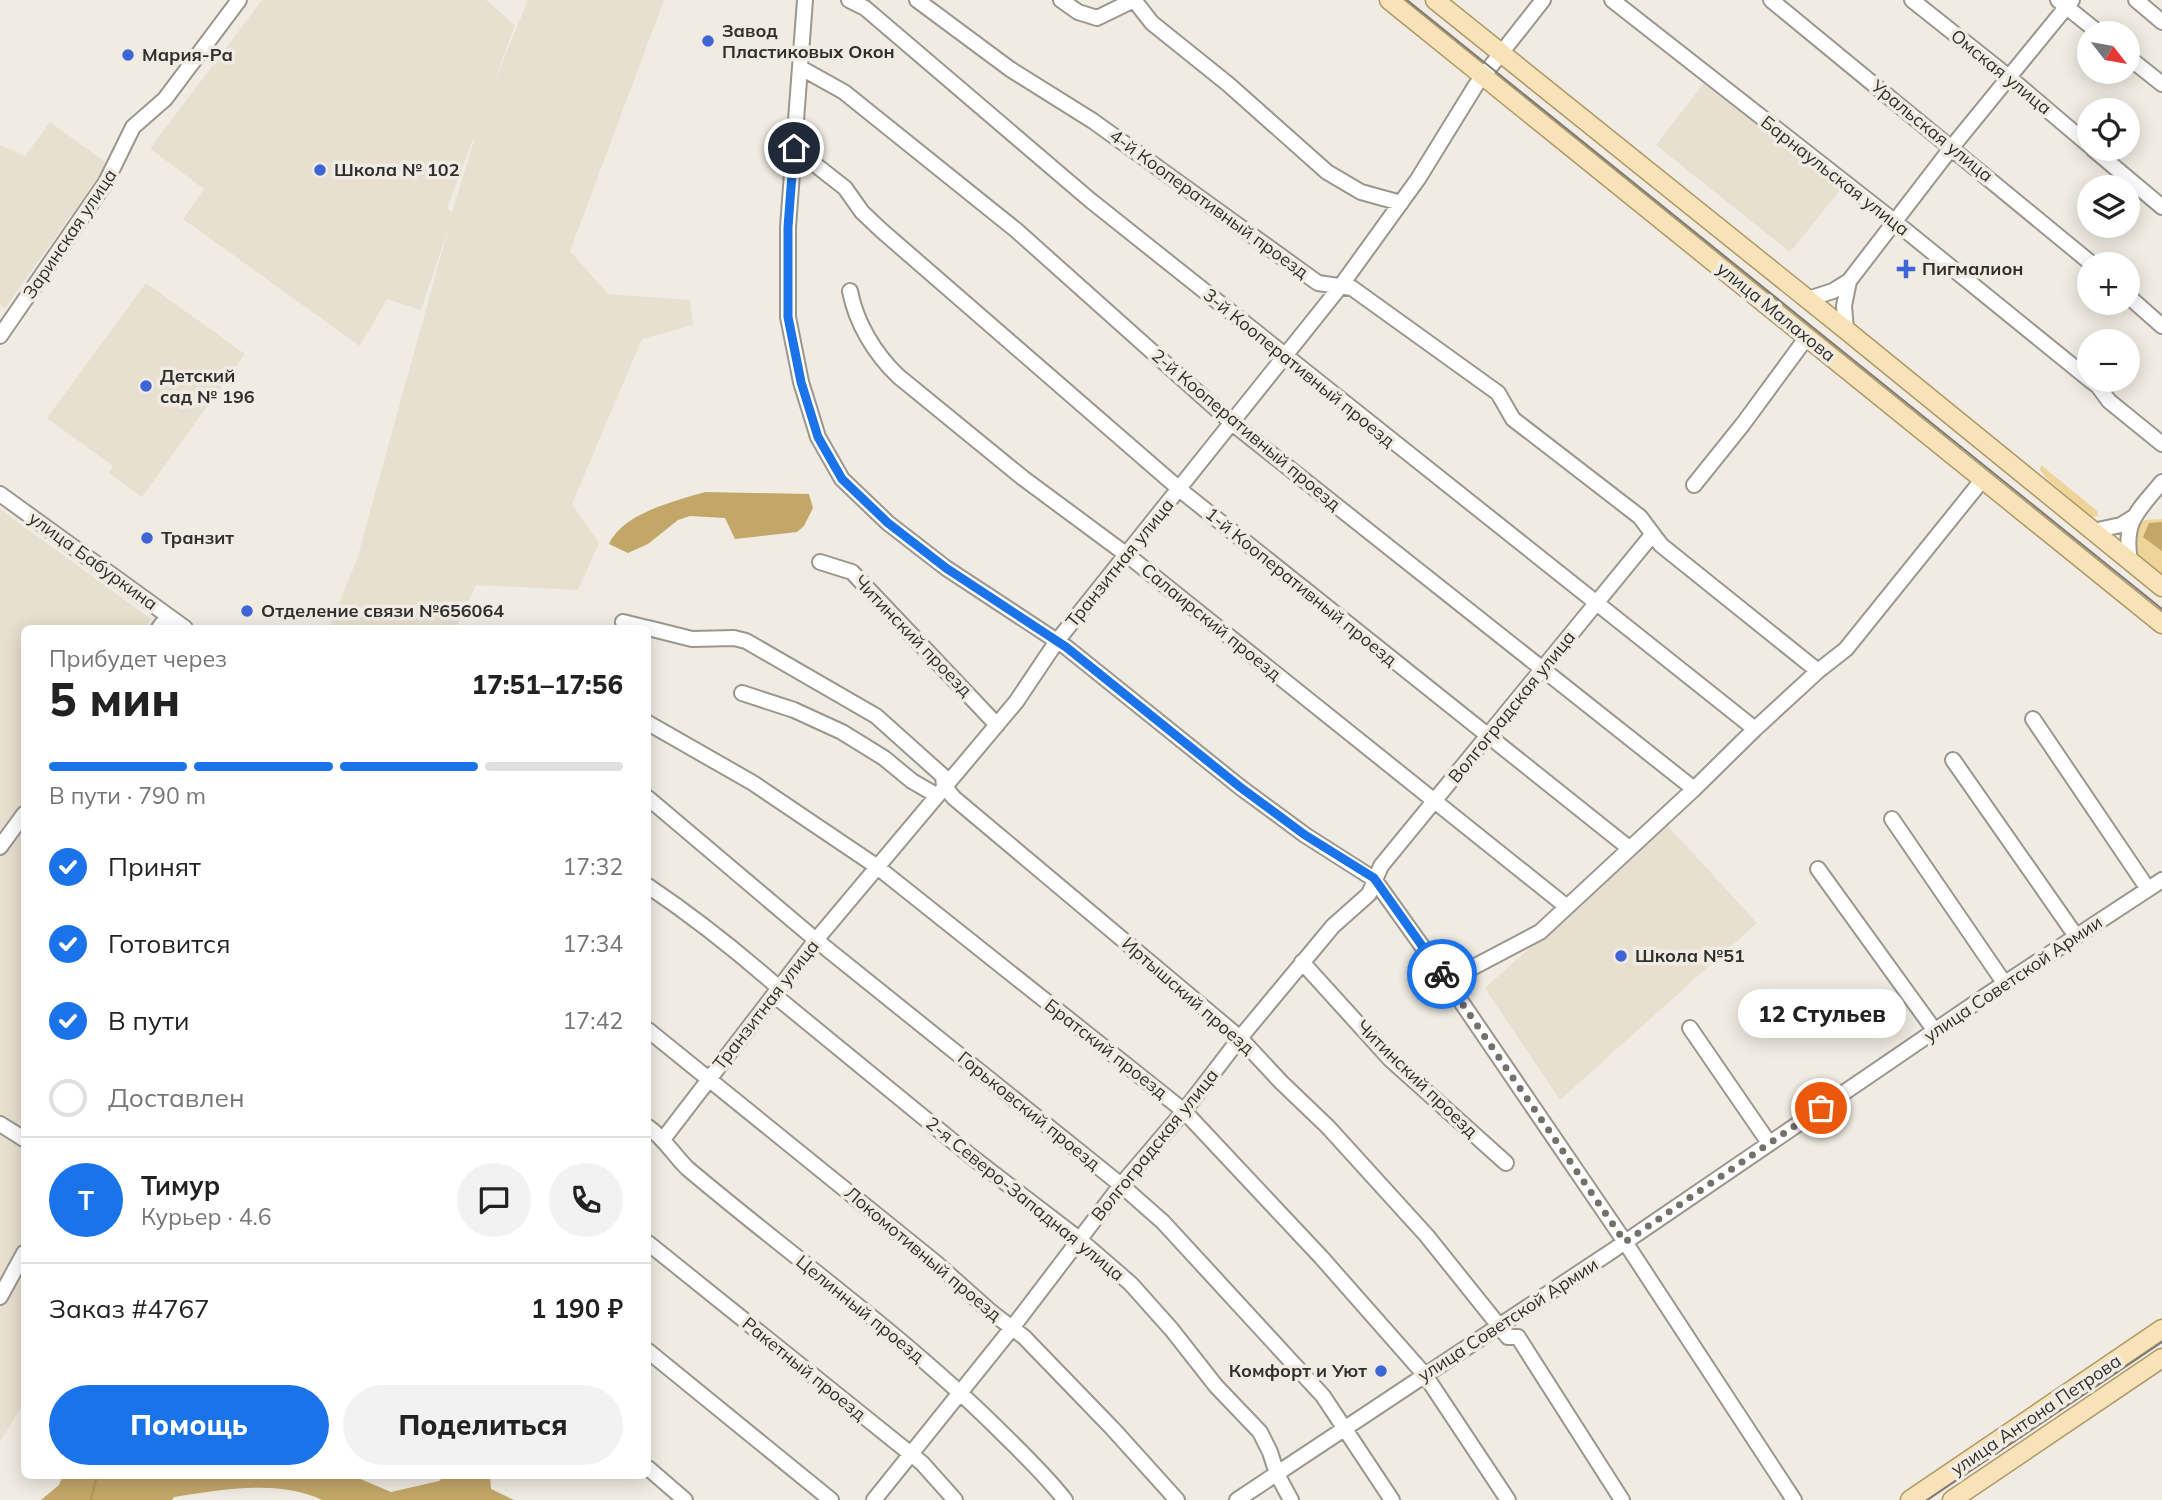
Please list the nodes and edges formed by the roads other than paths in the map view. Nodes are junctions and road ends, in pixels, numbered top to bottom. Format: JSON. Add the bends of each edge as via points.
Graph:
{"nodes":[{"id":1,"x":239,"y":0,"type":"edge"},
{"id":2,"x":805,"y":0,"type":"edge"},
{"id":3,"x":849,"y":0,"type":"edge"},
{"id":4,"x":917,"y":0,"type":"edge"},
{"id":5,"x":1061,"y":0,"type":"edge"},
{"id":6,"x":1134,"y":0,"type":"edge"},
{"id":7,"x":1389,"y":0,"type":"edge"},
{"id":8,"x":1435,"y":0,"type":"edge"},
{"id":9,"x":1543,"y":0,"type":"edge"},
{"id":10,"x":1612,"y":0,"type":"edge"},
{"id":11,"x":1771,"y":0,"type":"edge"},
{"id":12,"x":1912,"y":0,"type":"edge"},
{"id":13,"x":2136,"y":0,"type":"edge"},
{"id":14,"x":2065,"y":3,"type":"edge"},
{"id":15,"x":2085,"y":21,"type":"edge"},
{"id":16,"x":2162,"y":22,"type":"edge"},
{"id":17,"x":1500,"y":53,"type":"junction"},
{"id":18,"x":2140,"y":67,"type":"edge"},
{"id":19,"x":801,"y":68,"type":"junction"},
{"id":20,"x":1483,"y":75,"type":"junction"},
{"id":21,"x":2010,"y":78,"type":"junction"},
{"id":22,"x":2162,"y":84,"type":"edge"},
{"id":23,"x":2077,"y":135,"type":"edge"},
{"id":24,"x":1952,"y":147,"type":"junction"},
{"id":25,"x":794,"y":148,"type":"junction"},
{"id":26,"x":2108,"y":161,"type":"edge"},
{"id":27,"x":1401,"y":203,"type":"junction"},
{"id":28,"x":2162,"y":207,"type":"edge"},
{"id":29,"x":1894,"y":221,"type":"junction"},
{"id":30,"x":2078,"y":252,"type":"edge"},
{"id":31,"x":1849,"y":281,"type":"junction"},
{"id":32,"x":1340,"y":287,"type":"junction"},
{"id":33,"x":850,"y":290,"type":"dead end"},
{"id":34,"x":1808,"y":299,"type":"junction"},
{"id":35,"x":2140,"y":307,"type":"edge"},
{"id":36,"x":2162,"y":326,"type":"edge"},
{"id":37,"x":1846,"y":330,"type":"junction"},
{"id":38,"x":0,"y":335,"type":"edge"},
{"id":39,"x":1807,"y":337,"type":"junction"},
{"id":40,"x":1285,"y":357,"type":"junction"},
{"id":41,"x":2077,"y":369,"type":"edge"},
{"id":42,"x":2102,"y":392,"type":"edge"},
{"id":43,"x":1232,"y":423,"type":"junction"},
{"id":44,"x":2162,"y":444,"type":"edge"},
{"id":45,"x":1983,"y":480,"type":"junction"},
{"id":46,"x":2162,"y":482,"type":"edge"},
{"id":47,"x":1694,"y":485,"type":"dead end"},
{"id":48,"x":1180,"y":488,"type":"junction"},
{"id":49,"x":0,"y":494,"type":"edge"},
{"id":50,"x":2135,"y":516,"type":"junction"},
{"id":51,"x":2093,"y":531,"type":"junction"},
{"id":52,"x":1652,"y":535,"type":"junction"},
{"id":53,"x":1125,"y":555,"type":"junction"},
{"id":54,"x":2130,"y":561,"type":"junction"},
{"id":55,"x":820,"y":562,"type":"dead end"},
{"id":56,"x":2162,"y":587,"type":"edge"},
{"id":57,"x":1596,"y":605,"type":"junction"},
{"id":58,"x":168,"y":616,"type":"junction"},
{"id":59,"x":2160,"y":620,"type":"edge"},
{"id":60,"x":623,"y":622,"type":"dead end"},
{"id":61,"x":161,"y":625,"type":"edge"},
{"id":62,"x":181,"y":625,"type":"edge"},
{"id":63,"x":635,"y":625,"type":"edge"},
{"id":64,"x":651,"y":629,"type":"edge"},
{"id":65,"x":1057,"y":641,"type":"junction"},
{"id":66,"x":1541,"y":669,"type":"junction"},
{"id":67,"x":1818,"y":671,"type":"junction"},
{"id":68,"x":742,"y":693,"type":"dead end"},
{"id":69,"x":2033,"y":719,"type":"dead end"},
{"id":70,"x":651,"y":725,"type":"edge"},
{"id":71,"x":997,"y":725,"type":"junction"},
{"id":72,"x":1755,"y":729,"type":"junction"},
{"id":73,"x":1488,"y":737,"type":"junction"},
{"id":74,"x":1953,"y":760,"type":"dead end"},
{"id":75,"x":1694,"y":789,"type":"junction"},
{"id":76,"x":940,"y":790,"type":"junction"},
{"id":77,"x":651,"y":801,"type":"edge"},
{"id":78,"x":1434,"y":801,"type":"junction"},
{"id":79,"x":21,"y":818,"type":"edge"},
{"id":80,"x":1892,"y":820,"type":"dead end"},
{"id":81,"x":0,"y":847,"type":"edge"},
{"id":82,"x":1629,"y":848,"type":"junction"},
{"id":83,"x":876,"y":866,"type":"junction"},
{"id":84,"x":1818,"y":869,"type":"dead end"},
{"id":85,"x":1374,"y":878,"type":"junction"},
{"id":86,"x":2162,"y":880,"type":"edge"},
{"id":87,"x":651,"y":888,"type":"edge"},
{"id":88,"x":2148,"y":889,"type":"junction"},
{"id":89,"x":1567,"y":907,"type":"junction"},
{"id":90,"x":2076,"y":936,"type":"junction"},
{"id":91,"x":817,"y":940,"type":"junction"},
{"id":92,"x":1302,"y":962,"type":"junction"},
{"id":93,"x":1447,"y":981,"type":"junction"},
{"id":94,"x":2005,"y":984,"type":"junction"},
{"id":95,"x":776,"y":992,"type":"junction"},
{"id":96,"x":1690,"y":1028,"type":"dead end"},
{"id":97,"x":1935,"y":1031,"type":"junction"},
{"id":98,"x":651,"y":1032,"type":"edge"},
{"id":99,"x":1240,"y":1038,"type":"junction"},
{"id":100,"x":709,"y":1078,"type":"junction"},
{"id":101,"x":1184,"y":1111,"type":"junction"},
{"id":102,"x":0,"y":1124,"type":"edge"},
{"id":103,"x":651,"y":1129,"type":"edge"},
{"id":104,"x":21,"y":1137,"type":"edge"},
{"id":105,"x":664,"y":1139,"type":"junction"},
{"id":106,"x":1769,"y":1143,"type":"junction"},
{"id":107,"x":1506,"y":1163,"type":"dead end"},
{"id":108,"x":1121,"y":1185,"type":"junction"},
{"id":109,"x":1080,"y":1239,"type":"junction"},
{"id":110,"x":1625,"y":1242,"type":"junction"},
{"id":111,"x":651,"y":1245,"type":"edge"},
{"id":112,"x":21,"y":1258,"type":"edge"},
{"id":113,"x":0,"y":1297,"type":"edge"},
{"id":114,"x":1499,"y":1324,"type":"junction"},
{"id":115,"x":1012,"y":1328,"type":"junction"},
{"id":116,"x":2162,"y":1329,"type":"edge"},
{"id":117,"x":651,"y":1353,"type":"edge"},
{"id":118,"x":2162,"y":1358,"type":"edge"},
{"id":119,"x":1424,"y":1375,"type":"junction"},
{"id":120,"x":960,"y":1392,"type":"junction"},
{"id":121,"x":1345,"y":1427,"type":"junction"},
{"id":122,"x":909,"y":1454,"type":"junction"},
{"id":123,"x":651,"y":1471,"type":"edge"},
{"id":124,"x":1277,"y":1475,"type":"junction"},
{"id":125,"x":685,"y":1500,"type":"edge"},
{"id":126,"x":831,"y":1500,"type":"edge"},
{"id":127,"x":874,"y":1500,"type":"edge"},
{"id":128,"x":955,"y":1500,"type":"edge"},
{"id":129,"x":1065,"y":1500,"type":"edge"},
{"id":130,"x":1177,"y":1500,"type":"edge"},
{"id":131,"x":1237,"y":1500,"type":"edge"},
{"id":132,"x":1291,"y":1500,"type":"edge"},
{"id":133,"x":1392,"y":1500,"type":"edge"},
{"id":134,"x":1508,"y":1500,"type":"edge"},
{"id":135,"x":1622,"y":1500,"type":"edge"},
{"id":136,"x":1794,"y":1500,"type":"edge"},
{"id":137,"x":1910,"y":1500,"type":"edge"},
{"id":138,"x":1952,"y":1500,"type":"edge"}],
"edges":[{"from":1,"to":38,"type":"street","name":"Заринская улица","via":[[164,99],[133,128],[106,182]]},
{"from":2,"to":19,"type":"street"},
{"from":3,"to":40,"type":"street","name":"3-й Кооперативный проезд","via":[[865,8],[1090,200]]},
{"from":4,"to":32,"type":"street","name":"4-й Кооперативный проезд","via":[[1318,283]]},
{"from":5,"to":6,"type":"street","via":[[1097,18]]},
{"from":6,"to":27,"type":"street","via":[[1152,23],[1327,172],[1361,192]]},
{"from":7,"to":20,"type":"main road","name":"улица Малахова"},
{"from":8,"to":17,"type":"main road","name":"улица Малахова"},
{"from":9,"to":17,"type":"street","name":"Транзитная улица"},
{"from":10,"to":29,"type":"street","name":"Барнаульская улица"},
{"from":11,"to":24,"type":"street","name":"Уральская улица"},
{"from":12,"to":21,"type":"street","name":"Омская улица"},
{"from":13,"to":16,"type":"street"},
{"from":14,"to":15,"type":"street"},
{"from":14,"to":21,"type":"street"},
{"from":17,"to":20,"type":"street","name":"Транзитная улица"},
{"from":17,"to":34,"type":"main road","name":"улица Малахова"},
{"from":18,"to":22,"type":"street"},
{"from":19,"to":25,"type":"street"},
{"from":19,"to":43,"type":"street","name":"2-й Кооперативный проезд","via":[[844,92],[1016,230]]},
{"from":20,"to":27,"type":"street","name":"Транзитная улица"},
{"from":20,"to":39,"type":"main road","name":"улица Малахова"},
{"from":21,"to":23,"type":"street","name":"Омская улица"},
{"from":21,"to":24,"type":"street"},
{"from":24,"to":29,"type":"street"},
{"from":24,"to":30,"type":"street","name":"Уральская улица"},
{"from":25,"to":48,"type":"street","name":"1-й Кооперативный проезд","via":[[845,188],[881,230]]},
{"from":25,"to":65,"type":"street","via":[[788,317],[818,437],[842,479],[888,523],[946,568]]},
{"from":26,"to":28,"type":"street","name":"Омская улица"},
{"from":27,"to":32,"type":"street","name":"Транзитная улица"},
{"from":29,"to":31,"type":"street"},
{"from":29,"to":41,"type":"street","name":"Барнаульская улица"},
{"from":31,"to":34,"type":"street"},
{"from":31,"to":37,"type":"street"},
{"from":32,"to":40,"type":"street","name":"Транзитная улица"},
{"from":32,"to":52,"type":"street","name":"4-й Кооперативный проезд","via":[[1352,288],[1498,393],[1513,419],[1640,517]]},
{"from":33,"to":53,"type":"street","name":"Салаирский проезд","via":[[853,308],[881,359],[1023,478]]},
{"from":34,"to":37,"type":"main road","name":"улица Малахова"},
{"from":35,"to":36,"type":"street"},
{"from":37,"to":51,"type":"main road","name":"улица Малахова"},
{"from":39,"to":45,"type":"main road","name":"улица Малахова"},
{"from":39,"to":47,"type":"street"},
{"from":40,"to":43,"type":"street","name":"Транзитная улица"},
{"from":40,"to":57,"type":"street","name":"3-й Кооперативный проезд"},
{"from":42,"to":44,"type":"street","name":"Барнаульская улица"},
{"from":43,"to":48,"type":"street","name":"Транзитная улица"},
{"from":43,"to":66,"type":"street","name":"2-й Кооперативный проезд"},
{"from":45,"to":59,"type":"main road","name":"улица Малахова"},
{"from":45,"to":67,"type":"street","via":[[1846,649]]},
{"from":46,"to":50,"type":"street"},
{"from":48,"to":53,"type":"street","name":"Транзитная улица"},
{"from":48,"to":73,"type":"street","name":"1-й Кооперативный проезд"},
{"from":49,"to":58,"type":"street","name":"улица Бабуркина"},
{"from":50,"to":51,"type":"street","via":[[2121,525]]},
{"from":50,"to":54,"type":"street","via":[[2127,537]]},
{"from":51,"to":54,"type":"main road","name":"улица Малахова"},
{"from":52,"to":57,"type":"street","name":"Волгоградская улица"},
{"from":52,"to":67,"type":"street","name":"4-й Кооперативный проезд"},
{"from":53,"to":65,"type":"street","name":"Транзитная улица"},
{"from":53,"to":78,"type":"street","name":"Салаирский проезд"},
{"from":54,"to":56,"type":"main road","name":"улица Малахова"},
{"from":55,"to":71,"type":"street","name":"Читинский проезд","via":[[852,572]]},
{"from":57,"to":66,"type":"street","name":"Волгоградская улица"},
{"from":57,"to":72,"type":"street","name":"3-й Кооперативный проезд"},
{"from":58,"to":61,"type":"street"},
{"from":58,"to":62,"type":"street","name":"улица Бабуркина"},
{"from":60,"to":63,"type":"street","name":"Иртышский проезд"},
{"from":64,"to":76,"type":"street","name":"Иртышский проезд","via":[[692,639],[746,641],[876,716],[943,776]]},
{"from":65,"to":71,"type":"street","name":"Транзитная улица"},
{"from":65,"to":85,"type":"street","via":[[1240,787]]},
{"from":66,"to":73,"type":"street","name":"Волгоградская улица"},
{"from":66,"to":75,"type":"street","name":"2-й Кооперативный проезд"},
{"from":67,"to":72,"type":"street"},
{"from":68,"to":76,"type":"street","name":"Иртышский проезд","via":[[842,732],[912,781]]},
{"from":69,"to":88,"type":"street"},
{"from":70,"to":83,"type":"street","name":"Братский проезд","via":[[753,783]]},
{"from":71,"to":76,"type":"street","name":"Транзитная улица"},
{"from":72,"to":75,"type":"street"},
{"from":73,"to":78,"type":"street","name":"Волгоградская улица"},
{"from":73,"to":82,"type":"street","name":"1-й Кооперативный проезд"},
{"from":74,"to":90,"type":"street"},
{"from":75,"to":82,"type":"street"},
{"from":76,"to":83,"type":"street","name":"Транзитная улица"},
{"from":76,"to":99,"type":"street","name":"Иртышский проезд"},
{"from":77,"to":91,"type":"street","name":"Горьковский проезд"},
{"from":78,"to":85,"type":"street","name":"Волгоградская улица"},
{"from":78,"to":89,"type":"street","name":"Салаирский проезд"},
{"from":79,"to":81,"type":"street"},
{"from":80,"to":94,"type":"street"},
{"from":82,"to":89,"type":"street"},
{"from":83,"to":91,"type":"street","name":"Транзитная улица"},
{"from":83,"to":101,"type":"street","name":"Братский проезд"},
{"from":84,"to":97,"type":"street"},
{"from":85,"to":92,"type":"street","name":"Волгоградская улица","via":[[1369,894],[1344,914]]},
{"from":85,"to":93,"type":"street"},
{"from":86,"to":88,"type":"street","name":"улица Советской Армии"},
{"from":87,"to":95,"type":"street","name":"2-я Северо-Западная улица","via":[[746,958]]},
{"from":88,"to":90,"type":"street","name":"улица Советской Армии"},
{"from":89,"to":93,"type":"street","via":[[1540,932]]},
{"from":90,"to":94,"type":"street","name":"улица Советской Армии"},
{"from":91,"to":95,"type":"street","name":"Транзитная улица"},
{"from":91,"to":108,"type":"street","name":"Горьковский проезд"},
{"from":92,"to":99,"type":"street","name":"Волгоградская улица"},
{"from":92,"to":107,"type":"street","name":"Читинский проезд","via":[[1390,1059]]},
{"from":93,"to":110,"type":"street"},
{"from":94,"to":97,"type":"street","name":"улица Советской Армии"},
{"from":95,"to":100,"type":"street","name":"Транзитная улица"},
{"from":95,"to":109,"type":"street","name":"2-я Северо-Западная улица","via":[[972,1157]]},
{"from":96,"to":106,"type":"street"},
{"from":97,"to":106,"type":"street","name":"улица Советской Армии"},
{"from":98,"to":100,"type":"street","name":"Локомотивный проезд"},
{"from":99,"to":101,"type":"street","name":"Волгоградская улица"},
{"from":99,"to":114,"type":"street","name":"Иртышский проезд","via":[[1427,1236]]},
{"from":100,"to":105,"type":"street","name":"Транзитная улица"},
{"from":100,"to":115,"type":"street","name":"Локомотивный проезд"},
{"from":101,"to":108,"type":"street","name":"Волгоградская улица"},
{"from":101,"to":119,"type":"street","name":"Братский проезд"},
{"from":102,"to":104,"type":"street"},
{"from":103,"to":105,"type":"street","name":"Целинный проезд"},
{"from":105,"to":120,"type":"street","name":"Целинный проезд","via":[[687,1168]]},
{"from":106,"to":110,"type":"street","name":"улица Советской Армии"},
{"from":108,"to":109,"type":"street","name":"Волгоградская улица"},
{"from":108,"to":121,"type":"street","name":"Горьковский проезд","via":[[1163,1222],[1323,1396]]},
{"from":109,"to":115,"type":"street","name":"Волгоградская улица"},
{"from":109,"to":124,"type":"street","name":"2-я Северо-Западная улица","via":[[1131,1284],[1260,1432]]},
{"from":110,"to":114,"type":"street","name":"улица Советской Армии"},
{"from":110,"to":136,"type":"street"},
{"from":111,"to":122,"type":"street","name":"Ракетный проезд"},
{"from":112,"to":113,"type":"street"},
{"from":114,"to":119,"type":"street","name":"улица Советской Армии"},
{"from":114,"to":135,"type":"street","name":"Иртышский проезд","via":[[1508,1337],[1518,1337]]},
{"from":115,"to":120,"type":"street","name":"Волгоградская улица"},
{"from":115,"to":130,"type":"street","name":"Локомотивный проезд"},
{"from":116,"to":137,"type":"main road","name":"улица Антона Петрова"},
{"from":117,"to":126,"type":"street"},
{"from":118,"to":138,"type":"main road","name":"улица Антона Петрова"},
{"from":119,"to":121,"type":"street","name":"улица Советской Армии"},
{"from":119,"to":134,"type":"street","name":"Братский проезд"},
{"from":120,"to":122,"type":"street","name":"Волгоградская улица"},
{"from":120,"to":129,"type":"street","name":"Целинный проезд"},
{"from":121,"to":124,"type":"street","name":"улица Советской Армии"},
{"from":121,"to":133,"type":"street","name":"Горьковский проезд"},
{"from":122,"to":127,"type":"street","name":"Волгоградская улица"},
{"from":122,"to":128,"type":"street","name":"Ракетный проезд"},
{"from":123,"to":125,"type":"street"},
{"from":124,"to":131,"type":"street","name":"улица Советской Армии"},
{"from":124,"to":132,"type":"street","name":"2-я Северо-Западная улица"}]}
